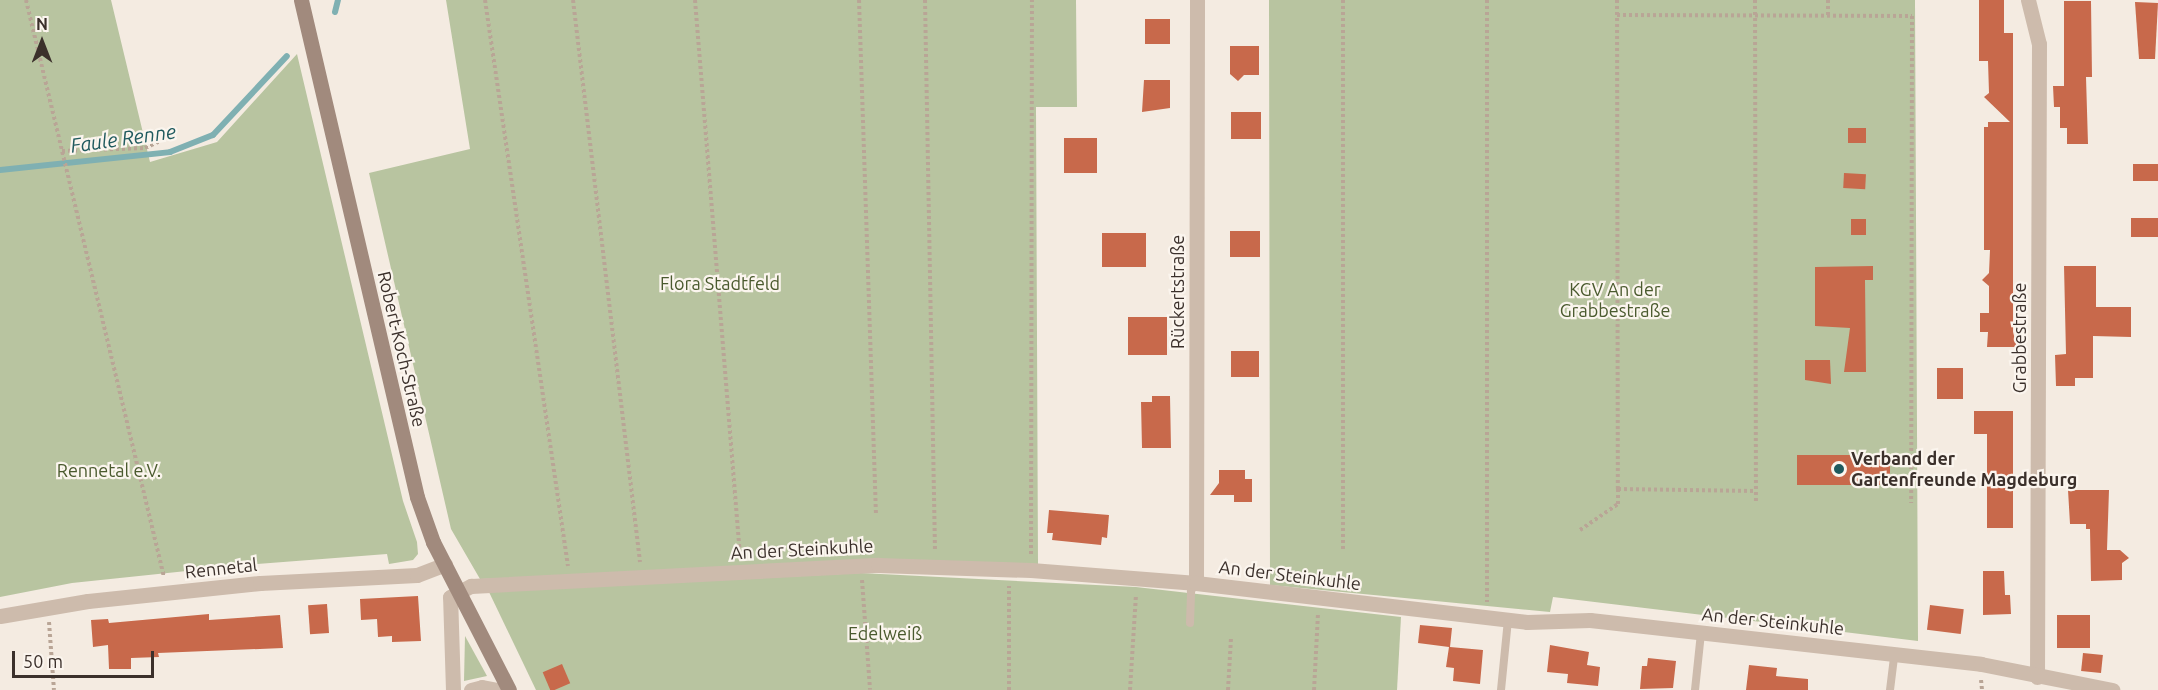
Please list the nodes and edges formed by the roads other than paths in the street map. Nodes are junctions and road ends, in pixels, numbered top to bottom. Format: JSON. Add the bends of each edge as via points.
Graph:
{"nodes":[{"id":1,"x":301,"y":0,"type":"edge"},
{"id":2,"x":1197,"y":0,"type":"edge"},
{"id":3,"x":2028,"y":0,"type":"edge"},
{"id":4,"x":444,"y":564,"type":"junction"},
{"id":5,"x":1196,"y":583,"type":"junction"},
{"id":6,"x":459,"y":592,"type":"junction"},
{"id":7,"x":0,"y":615,"type":"edge"},
{"id":8,"x":1508,"y":620,"type":"junction"},
{"id":9,"x":1190,"y":623,"type":"dead end"},
{"id":10,"x":1701,"y":633,"type":"junction"},
{"id":11,"x":1894,"y":654,"type":"junction"},
{"id":12,"x":2037,"y":677,"type":"junction"},
{"id":13,"x":453,"y":690,"type":"edge"},
{"id":14,"x":471,"y":690,"type":"edge"},
{"id":15,"x":498,"y":690,"type":"edge"},
{"id":16,"x":509,"y":690,"type":"edge"},
{"id":17,"x":1501,"y":690,"type":"edge"},
{"id":18,"x":1695,"y":690,"type":"edge"},
{"id":19,"x":1890,"y":690,"type":"edge"},
{"id":20,"x":2112,"y":690,"type":"edge"}],
"edges":[{"from":1,"to":4,"type":"street","name":"Robert-Koch-Straße","via":[[417,496]]},
{"from":2,"to":5,"type":"street","name":"Rückertstraße"},
{"from":3,"to":12,"type":"street","name":"Grabbestraße","via":[[2039,44]]},
{"from":4,"to":6,"type":"street","name":"Robert-Koch-Straße"},
{"from":4,"to":7,"type":"street","name":"Rennetal","via":[[417,574],[260,583],[88,601]]},
{"from":5,"to":6,"type":"street","name":"An der Steinkuhle","via":[[935,566],[570,579],[471,586]]},
{"from":5,"to":8,"type":"street","name":"An der Steinkuhle"},
{"from":5,"to":9,"type":"lane","via":[[1191,591]]},
{"from":6,"to":13,"type":"street","via":[[450,597]]},
{"from":6,"to":16,"type":"street","name":"Robert-Koch-Straße"},
{"from":8,"to":10,"type":"street","name":"An der Steinkuhle","via":[[1590,620]]},
{"from":8,"to":17,"type":"lane"},
{"from":10,"to":11,"type":"street","name":"An der Steinkuhle"},
{"from":10,"to":18,"type":"lane"},
{"from":11,"to":12,"type":"street","name":"An der Steinkuhle","via":[[1981,664]]},
{"from":11,"to":19,"type":"lane"},
{"from":12,"to":20,"type":"street","name":"An der Steinkuhle"},
{"from":14,"to":15,"type":"street"}]}
